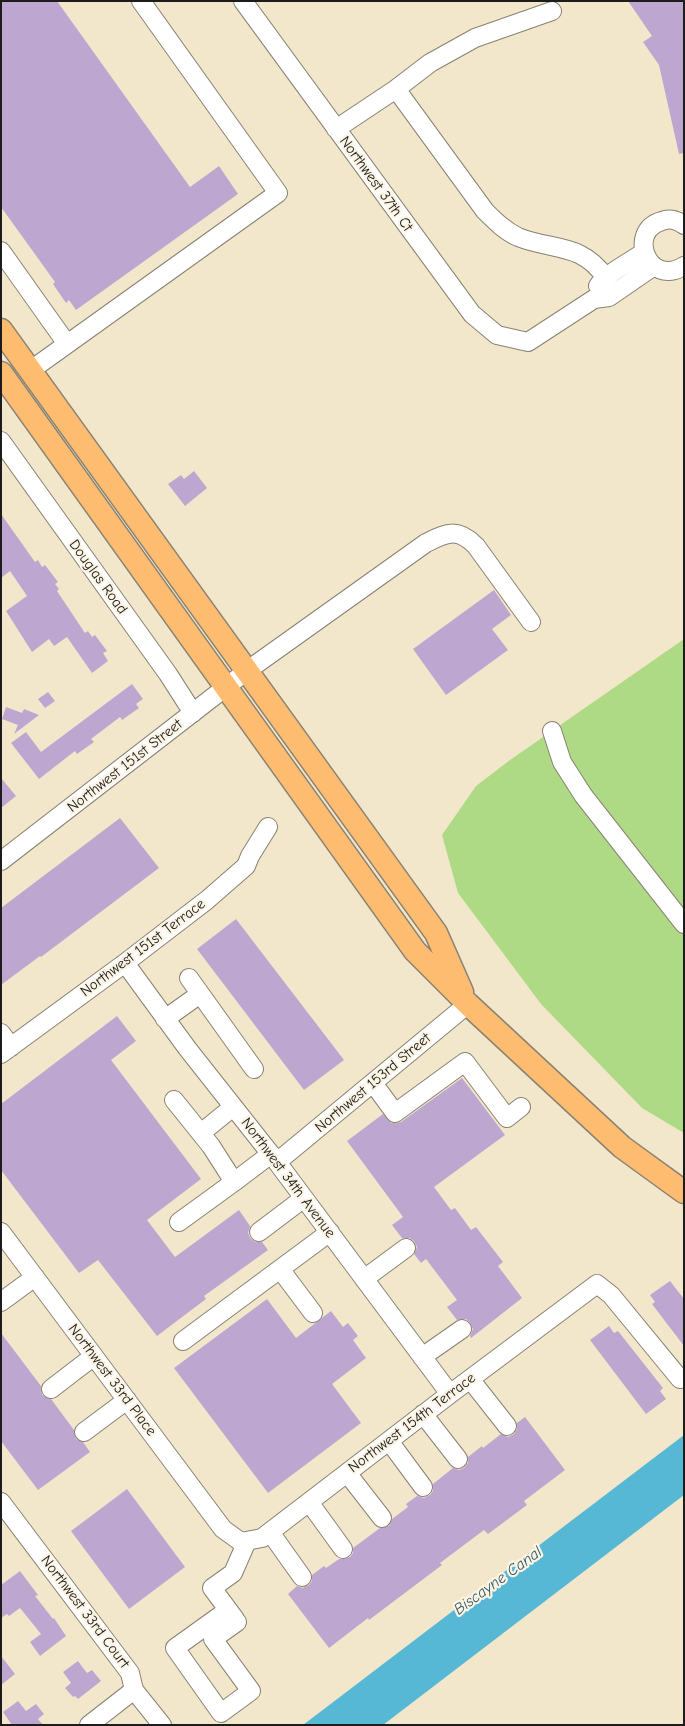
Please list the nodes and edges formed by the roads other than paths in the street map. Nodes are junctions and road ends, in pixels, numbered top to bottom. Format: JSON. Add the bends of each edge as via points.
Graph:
{"nodes":[{"id":1,"x":141,"y":1,"type":"edge"},
{"id":2,"x":243,"y":1,"type":"edge"},
{"id":3,"x":552,"y":11,"type":"dead end"},
{"id":4,"x":396,"y":89,"type":"junction"},
{"id":5,"x":336,"y":129,"type":"junction"},
{"id":6,"x":684,"y":225,"type":"edge"},
{"id":7,"x":1,"y":252,"type":"edge"},
{"id":8,"x":649,"y":259,"type":"junction"},
{"id":9,"x":684,"y":266,"type":"edge"},
{"id":10,"x":606,"y":278,"type":"junction"},
{"id":11,"x":594,"y":299,"type":"junction"},
{"id":12,"x":1,"y":330,"type":"edge"},
{"id":13,"x":67,"y":344,"type":"junction"},
{"id":14,"x":31,"y":370,"type":"junction"},
{"id":15,"x":1,"y":373,"type":"edge"},
{"id":16,"x":1,"y":441,"type":"edge"},
{"id":17,"x":531,"y":622,"type":"dead end"},
{"id":18,"x":248,"y":670,"type":"junction"},
{"id":19,"x":227,"y":687,"type":"junction"},
{"id":20,"x":193,"y":713,"type":"junction"},
{"id":21,"x":552,"y":731,"type":"dead end"},
{"id":22,"x":268,"y":827,"type":"dead end"},
{"id":23,"x":1,"y":861,"type":"edge"},
{"id":24,"x":684,"y":924,"type":"edge"},
{"id":25,"x":125,"y":963,"type":"junction"},
{"id":26,"x":190,"y":977,"type":"dead end"},
{"id":27,"x":200,"y":994,"type":"junction"},
{"id":28,"x":468,"y":1004,"type":"junction"},
{"id":29,"x":165,"y":1019,"type":"junction"},
{"id":30,"x":5,"y":1045,"type":"edge"},
{"id":31,"x":254,"y":1069,"type":"dead end"},
{"id":32,"x":373,"y":1083,"type":"junction"},
{"id":33,"x":174,"y":1100,"type":"dead end"},
{"id":34,"x":233,"y":1106,"type":"junction"},
{"id":35,"x":521,"y":1108,"type":"dead end"},
{"id":36,"x":201,"y":1133,"type":"junction"},
{"id":37,"x":274,"y":1158,"type":"junction"},
{"id":38,"x":234,"y":1182,"type":"junction"},
{"id":39,"x":684,"y":1192,"type":"edge"},
{"id":40,"x":304,"y":1198,"type":"junction"},
{"id":41,"x":179,"y":1222,"type":"dead end"},
{"id":42,"x":259,"y":1232,"type":"dead end"},
{"id":43,"x":330,"y":1232,"type":"junction"},
{"id":44,"x":3,"y":1237,"type":"edge"},
{"id":45,"x":406,"y":1248,"type":"dead end"},
{"id":46,"x":280,"y":1269,"type":"junction"},
{"id":47,"x":34,"y":1277,"type":"junction"},
{"id":48,"x":364,"y":1279,"type":"junction"},
{"id":49,"x":1,"y":1302,"type":"edge"},
{"id":50,"x":313,"y":1313,"type":"dead end"},
{"id":51,"x":462,"y":1329,"type":"dead end"},
{"id":52,"x":183,"y":1341,"type":"dead end"},
{"id":53,"x":94,"y":1356,"type":"junction"},
{"id":54,"x":422,"y":1357,"type":"junction"},
{"id":55,"x":470,"y":1379,"type":"junction"},
{"id":56,"x":680,"y":1379,"type":"dead end"},
{"id":57,"x":51,"y":1389,"type":"dead end"},
{"id":58,"x":450,"y":1394,"type":"junction"},
{"id":59,"x":127,"y":1400,"type":"junction"},
{"id":60,"x":423,"y":1414,"type":"junction"},
{"id":61,"x":507,"y":1426,"type":"dead end"},
{"id":62,"x":84,"y":1432,"type":"dead end"},
{"id":63,"x":389,"y":1441,"type":"junction"},
{"id":64,"x":458,"y":1459,"type":"dead end"},
{"id":65,"x":347,"y":1473,"type":"junction"},
{"id":66,"x":423,"y":1487,"type":"dead end"},
{"id":67,"x":1,"y":1502,"type":"edge"},
{"id":68,"x":310,"y":1502,"type":"junction"},
{"id":69,"x":382,"y":1518,"type":"dead end"},
{"id":70,"x":270,"y":1532,"type":"junction"},
{"id":71,"x":247,"y":1541,"type":"junction"},
{"id":72,"x":343,"y":1549,"type":"dead end"},
{"id":73,"x":302,"y":1577,"type":"dead end"},
{"id":74,"x":236,"y":1621,"type":"junction"},
{"id":75,"x":134,"y":1690,"type":"junction"},
{"id":76,"x":89,"y":1725,"type":"edge"},
{"id":77,"x":162,"y":1725,"type":"edge"}],
"edges":[{"from":1,"to":13,"type":"street","via":[[278,193]]},
{"from":2,"to":5,"type":"street","name":"Northwest 37th Ct"},
{"from":3,"to":4,"type":"street","via":[[475,38],[430,63]]},
{"from":4,"to":5,"type":"street"},
{"from":4,"to":10,"type":"street","via":[[485,211],[506,231],[579,253],[597,266]]},
{"from":5,"to":11,"type":"street","name":"Northwest 37th Ct","via":[[472,314],[497,335],[528,342]]},
{"from":6,"to":8,"type":"street","via":[[666,220],[649,228],[643,244]]},
{"from":7,"to":13,"type":"street"},
{"from":8,"to":9,"type":"street","via":[[665,270]]},
{"from":8,"to":10,"type":"street"},
{"from":8,"to":11,"type":"street","via":[[609,297]]},
{"from":10,"to":11,"type":"street","via":[[599,283]]},
{"from":12,"to":14,"type":"main road"},
{"from":13,"to":14,"type":"street"},
{"from":14,"to":18,"type":"main road"},
{"from":15,"to":19,"type":"main road"},
{"from":16,"to":20,"type":"street","name":"Douglas Road"},
{"from":17,"to":18,"type":"street","name":"Northwest 151st Street","via":[[476,546],[456,533],[445,534],[426,543]]},
{"from":18,"to":19,"type":"street","name":"Northwest 151st Street"},
{"from":18,"to":28,"type":"main road","via":[[436,933]]},
{"from":19,"to":20,"type":"street","name":"Northwest 151st Street"},
{"from":19,"to":28,"type":"main road","via":[[415,951]]},
{"from":20,"to":23,"type":"street","name":"Northwest 151st Street"},
{"from":21,"to":24,"type":"street","via":[[562,762],[583,795]]},
{"from":22,"to":25,"type":"street","name":"Northwest 151st Terrace","via":[[246,866]]},
{"from":25,"to":29,"type":"street","name":"Northwest 34th Avenue"},
{"from":25,"to":30,"type":"street","name":"Northwest 151st Terrace"},
{"from":26,"to":27,"type":"street"},
{"from":27,"to":29,"type":"street"},
{"from":27,"to":31,"type":"street"},
{"from":28,"to":32,"type":"street","name":"Northwest 153rd Street"},
{"from":28,"to":39,"type":"main road","via":[[622,1147]]},
{"from":29,"to":34,"type":"street","name":"Northwest 34th Avenue"},
{"from":32,"to":35,"type":"street","via":[[395,1112],[465,1062],[507,1118]]},
{"from":32,"to":37,"type":"street","name":"Northwest 153rd Street"},
{"from":33,"to":36,"type":"street"},
{"from":34,"to":36,"type":"street"},
{"from":34,"to":37,"type":"street","name":"Northwest 34th Avenue"},
{"from":36,"to":38,"type":"street"},
{"from":37,"to":38,"type":"street","name":"Northwest 153rd Street"},
{"from":37,"to":40,"type":"street","name":"Northwest 34th Avenue"},
{"from":38,"to":41,"type":"street","name":"Northwest 153rd Street"},
{"from":40,"to":42,"type":"street"},
{"from":40,"to":43,"type":"street","name":"Northwest 34th Avenue"},
{"from":43,"to":46,"type":"street"},
{"from":43,"to":48,"type":"street","name":"Northwest 34th Avenue"},
{"from":44,"to":47,"type":"street","name":"Northwest 33rd Place"},
{"from":45,"to":48,"type":"street"},
{"from":46,"to":50,"type":"street"},
{"from":46,"to":52,"type":"street"},
{"from":47,"to":49,"type":"street"},
{"from":47,"to":53,"type":"street","name":"Northwest 33rd Place"},
{"from":48,"to":54,"type":"street","name":"Northwest 34th Avenue"},
{"from":51,"to":54,"type":"street"},
{"from":53,"to":57,"type":"street"},
{"from":53,"to":59,"type":"street","name":"Northwest 33rd Place"},
{"from":54,"to":58,"type":"street","name":"Northwest 34th Avenue"},
{"from":55,"to":56,"type":"street","name":"Northwest 154th Terrace","via":[[597,1284],[612,1295]]},
{"from":55,"to":58,"type":"street","name":"Northwest 154th Terrace"},
{"from":55,"to":61,"type":"street"},
{"from":58,"to":60,"type":"street","name":"Northwest 154th Terrace"},
{"from":59,"to":62,"type":"street"},
{"from":59,"to":71,"type":"street","name":"Northwest 33rd Place","via":[[223,1529],[240,1542]]},
{"from":60,"to":63,"type":"street","name":"Northwest 154th Terrace"},
{"from":60,"to":64,"type":"street"},
{"from":63,"to":65,"type":"street","name":"Northwest 154th Terrace"},
{"from":63,"to":66,"type":"street"},
{"from":65,"to":68,"type":"street","name":"Northwest 154th Terrace"},
{"from":65,"to":69,"type":"street"},
{"from":67,"to":75,"type":"street","name":"Northwest 33rd Court","via":[[130,1673]]},
{"from":68,"to":70,"type":"street","name":"Northwest 154th Terrace"},
{"from":68,"to":72,"type":"street"},
{"from":70,"to":71,"type":"street","name":"Northwest 154th Terrace","via":[[262,1538]]},
{"from":70,"to":73,"type":"street"},
{"from":71,"to":74,"type":"street","via":[[233,1573],[212,1588]]},
{"from":74,"to":74,"type":"street","via":[[175,1648],[221,1713],[251,1691],[213,1639]]},
{"from":75,"to":76,"type":"street"},
{"from":75,"to":77,"type":"street","name":"Northwest 33rd Court"}]}
